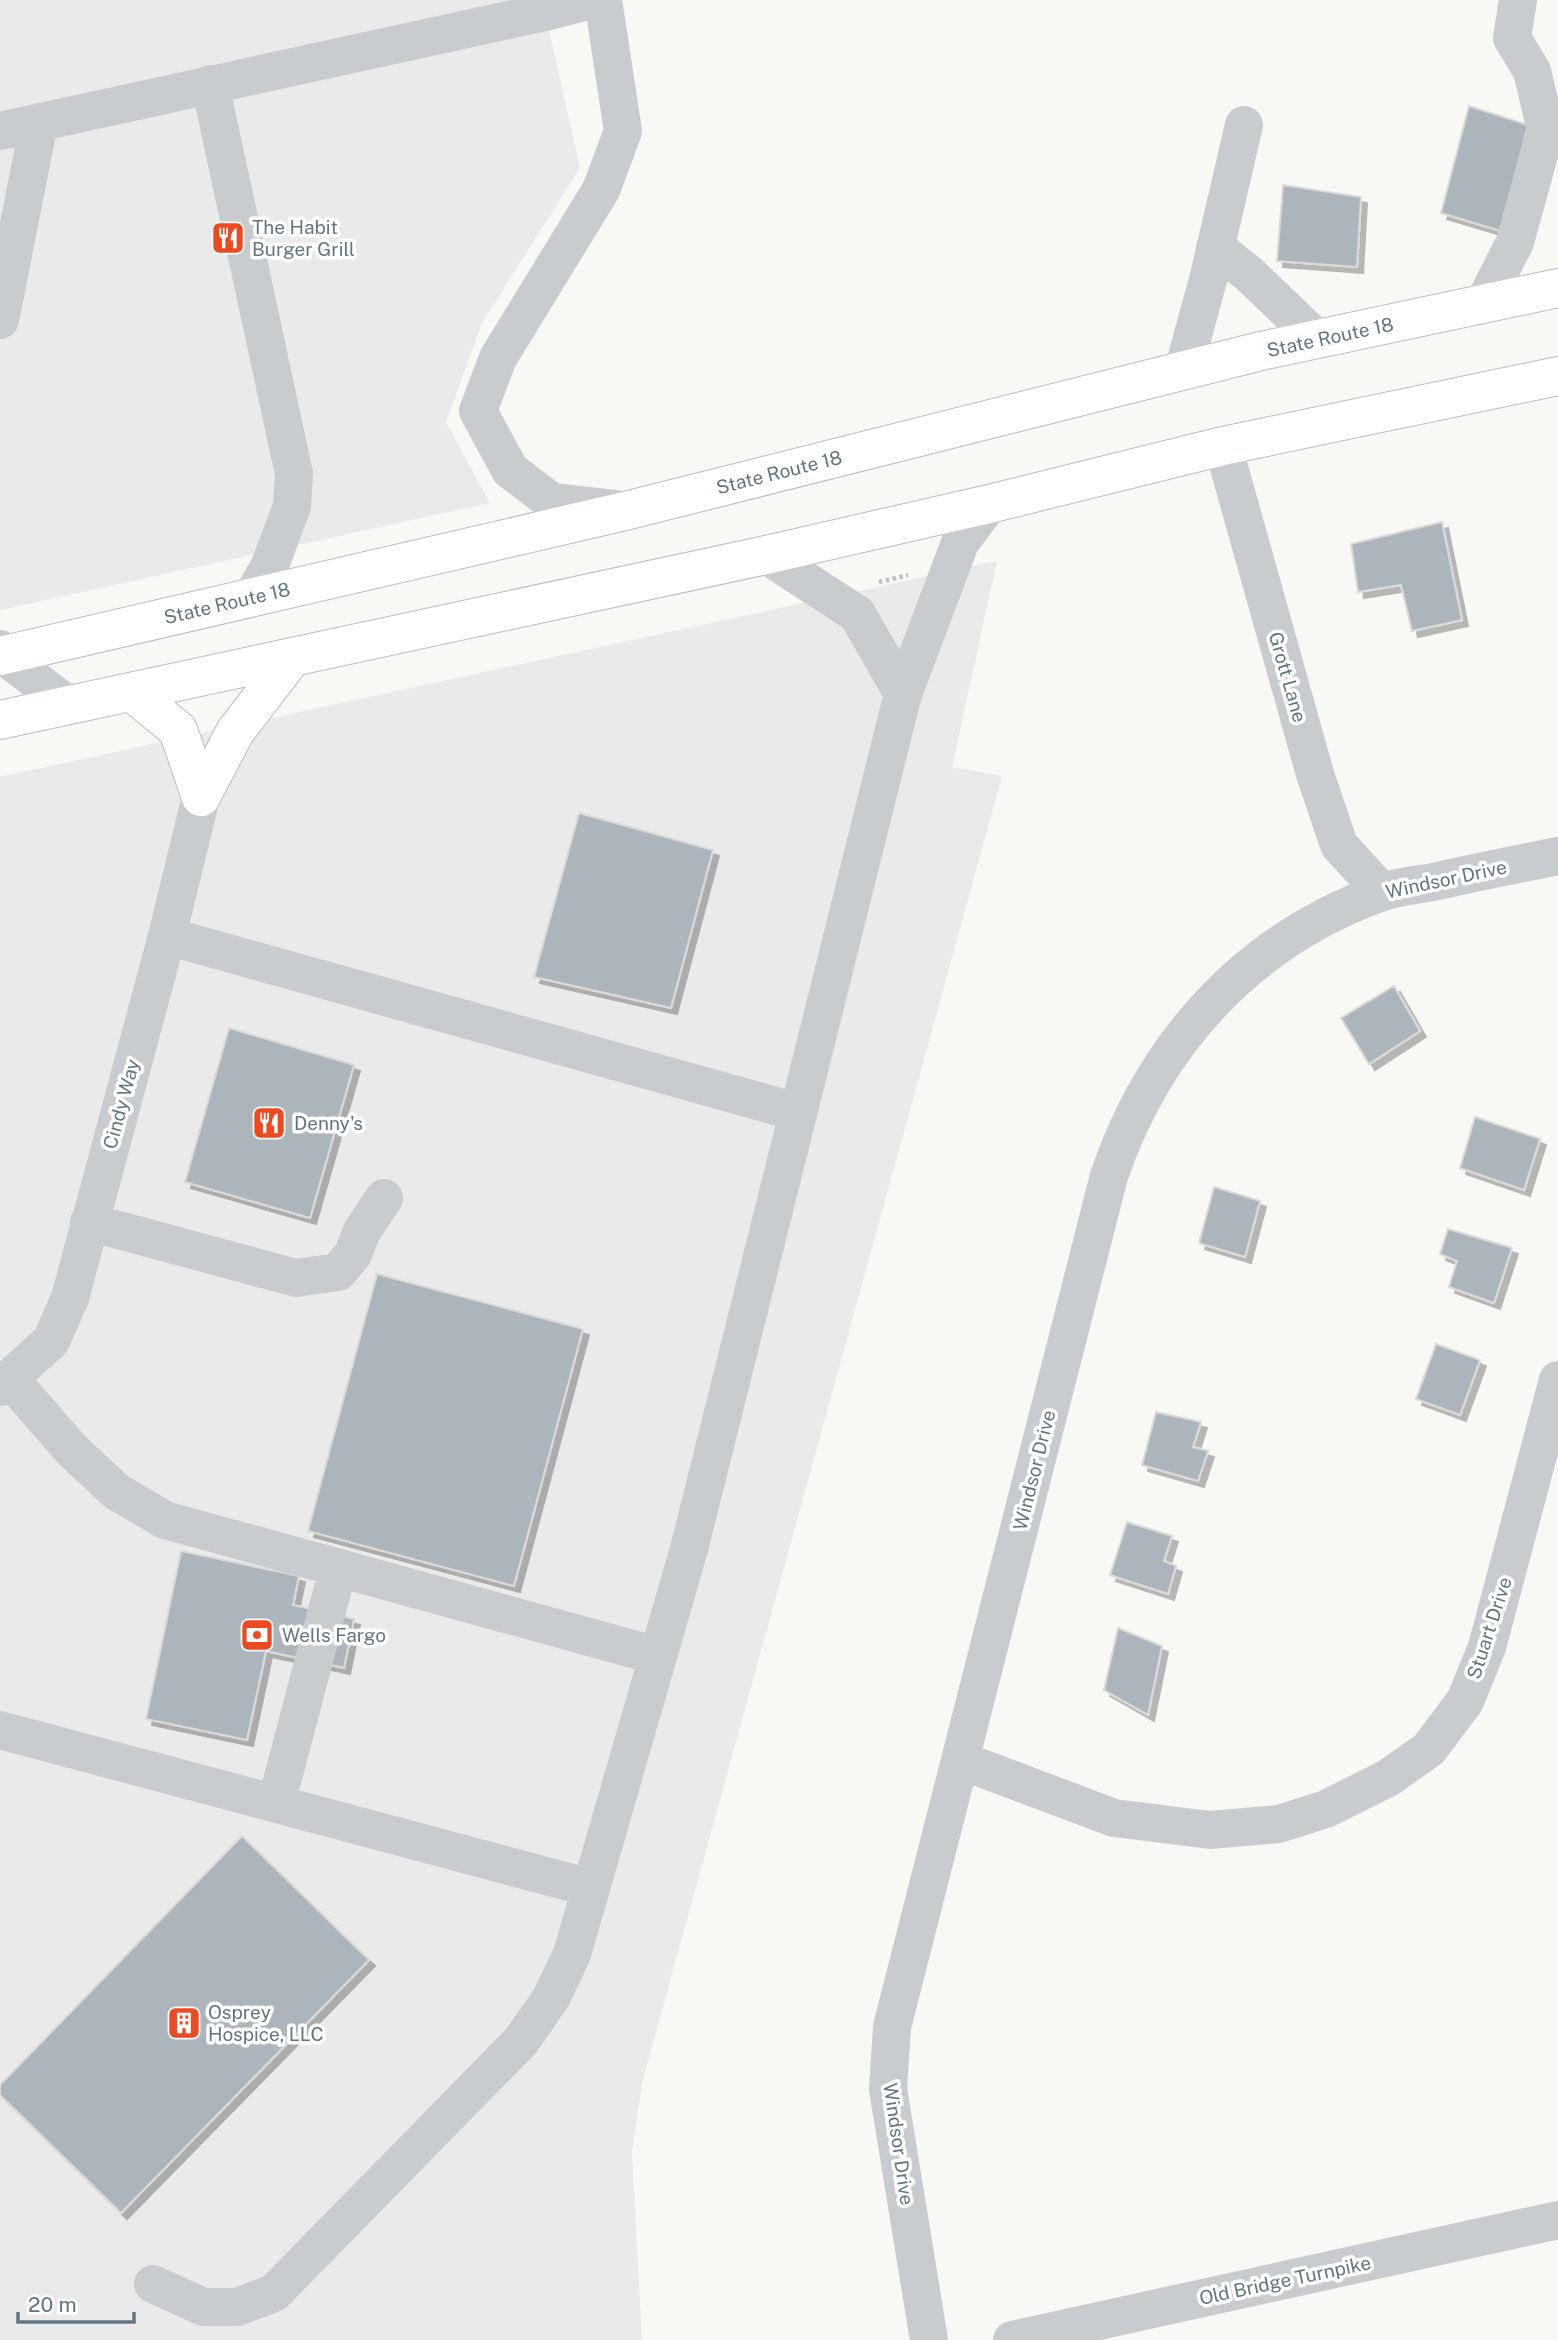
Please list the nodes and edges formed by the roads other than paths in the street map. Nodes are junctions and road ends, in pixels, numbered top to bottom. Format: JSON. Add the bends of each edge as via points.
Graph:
{"nodes":[{"id":1,"x":591,"y":0,"type":"edge"},
{"id":2,"x":603,"y":0,"type":"edge"},
{"id":3,"x":1518,"y":0,"type":"edge"},
{"id":4,"x":210,"y":84,"type":"junction"},
{"id":5,"x":39,"y":123,"type":"junction"},
{"id":6,"x":1244,"y":125,"type":"dead end"},
{"id":7,"x":0,"y":131,"type":"edge"},
{"id":8,"x":1215,"y":247,"type":"junction"},
{"id":9,"x":1558,"y":288,"type":"edge"},
{"id":10,"x":1484,"y":303,"type":"junction"},
{"id":11,"x":0,"y":320,"type":"edge"},
{"id":12,"x":1317,"y":339,"type":"junction"},
{"id":13,"x":1183,"y":371,"type":"junction"},
{"id":14,"x":1558,"y":376,"type":"edge"},
{"id":15,"x":1223,"y":446,"type":"junction"},
{"id":16,"x":989,"y":504,"type":"junction"},
{"id":17,"x":625,"y":511,"type":"junction"},
{"id":18,"x":766,"y":555,"type":"junction"},
{"id":19,"x":253,"y":597,"type":"junction"},
{"id":20,"x":1,"y":654,"type":"edge"},
{"id":21,"x":291,"y":659,"type":"junction"},
{"id":22,"x":132,"y":692,"type":"junction"},
{"id":23,"x":903,"y":694,"type":"junction"},
{"id":24,"x":68,"y":705,"type":"junction"},
{"id":25,"x":0,"y":720,"type":"edge"},
{"id":26,"x":201,"y":797,"type":"junction"},
{"id":27,"x":1558,"y":856,"type":"edge"},
{"id":28,"x":1381,"y":892,"type":"junction"},
{"id":29,"x":167,"y":936,"type":"junction"},
{"id":30,"x":797,"y":1112,"type":"junction"},
{"id":31,"x":384,"y":1198,"type":"dead end"},
{"id":32,"x":89,"y":1222,"type":"junction"},
{"id":33,"x":1558,"y":1380,"type":"edge"},
{"id":34,"x":5,"y":1383,"type":"edge"},
{"id":35,"x":338,"y":1569,"type":"junction"},
{"id":36,"x":657,"y":1656,"type":"junction"},
{"id":37,"x":0,"y":1730,"type":"edge"},
{"id":38,"x":960,"y":1760,"type":"junction"},
{"id":39,"x":276,"y":1804,"type":"junction"},
{"id":40,"x":592,"y":1888,"type":"junction"},
{"id":41,"x":1558,"y":2220,"type":"edge"},
{"id":42,"x":153,"y":2284,"type":"dead end"},
{"id":43,"x":929,"y":2340,"type":"edge"},
{"id":44,"x":1012,"y":2340,"type":"edge"}],
"edges":[{"from":1,"to":4,"type":"street"},
{"from":2,"to":17,"type":"street","via":[[623,131],[601,190],[498,358],[478,411],[510,470],[552,502]]},
{"from":3,"to":10,"type":"street","via":[[1512,38],[1532,71],[1546,130],[1515,242]]},
{"from":4,"to":5,"type":"street"},
{"from":4,"to":19,"type":"street","via":[[295,474],[292,506]]},
{"from":5,"to":7,"type":"street"},
{"from":5,"to":11,"type":"street"},
{"from":6,"to":8,"type":"street"},
{"from":8,"to":12,"type":"street"},
{"from":8,"to":13,"type":"street"},
{"from":9,"to":10,"type":"highway","name":"State Route 18"},
{"from":10,"to":12,"type":"highway","name":"State Route 18"},
{"from":12,"to":13,"type":"highway","name":"State Route 18"},
{"from":13,"to":17,"type":"highway","name":"State Route 18"},
{"from":14,"to":15,"type":"highway"},
{"from":15,"to":16,"type":"highway"},
{"from":15,"to":28,"type":"street","name":"Grott Lane","via":[[1339,845]]},
{"from":16,"to":18,"type":"highway"},
{"from":16,"to":23,"type":"street","via":[[960,543]]},
{"from":17,"to":19,"type":"highway","name":"State Route 18"},
{"from":18,"to":21,"type":"highway"},
{"from":18,"to":23,"type":"street","via":[[857,614]]},
{"from":19,"to":20,"type":"highway","name":"State Route 18"},
{"from":20,"to":24,"type":"street"},
{"from":21,"to":22,"type":"highway"},
{"from":21,"to":26,"type":"highway","via":[[234,732]]},
{"from":22,"to":24,"type":"highway"},
{"from":22,"to":26,"type":"highway","via":[[178,730]]},
{"from":23,"to":30,"type":"street"},
{"from":24,"to":25,"type":"highway"},
{"from":26,"to":29,"type":"street","name":"Cindy Way"},
{"from":27,"to":28,"type":"street","name":"Windsor Drive"},
{"from":28,"to":38,"type":"street","name":"Windsor Drive","via":[[1290,939],[1219,994],[1162,1063],[1139,1102],[1109,1176]]},
{"from":29,"to":30,"type":"street"},
{"from":29,"to":32,"type":"street","name":"Cindy Way"},
{"from":30,"to":36,"type":"street","via":[[689,1549]]},
{"from":31,"to":32,"type":"street","via":[[338,1272],[296,1278]]},
{"from":32,"to":34,"type":"street","name":"Cindy Way","via":[[69,1298],[51,1341]]},
{"from":33,"to":38,"type":"street","name":"Stuart Drive","via":[[1488,1647],[1465,1701],[1429,1749],[1388,1778],[1325,1809],[1279,1824],[1210,1830],[1114,1818]]},
{"from":34,"to":35,"type":"street","via":[[117,1492],[165,1520]]},
{"from":35,"to":36,"type":"street"},
{"from":35,"to":39,"type":"street"},
{"from":36,"to":40,"type":"street"},
{"from":37,"to":39,"type":"street"},
{"from":38,"to":43,"type":"street","name":"Windsor Drive","via":[[892,2027],[888,2089]]},
{"from":39,"to":40,"type":"street"},
{"from":40,"to":42,"type":"street","via":[[572,1954],[551,1998],[522,2041],[274,2293],[237,2307],[202,2307]]},
{"from":41,"to":44,"type":"street","name":"Old Bridge Turnpike"}]}
